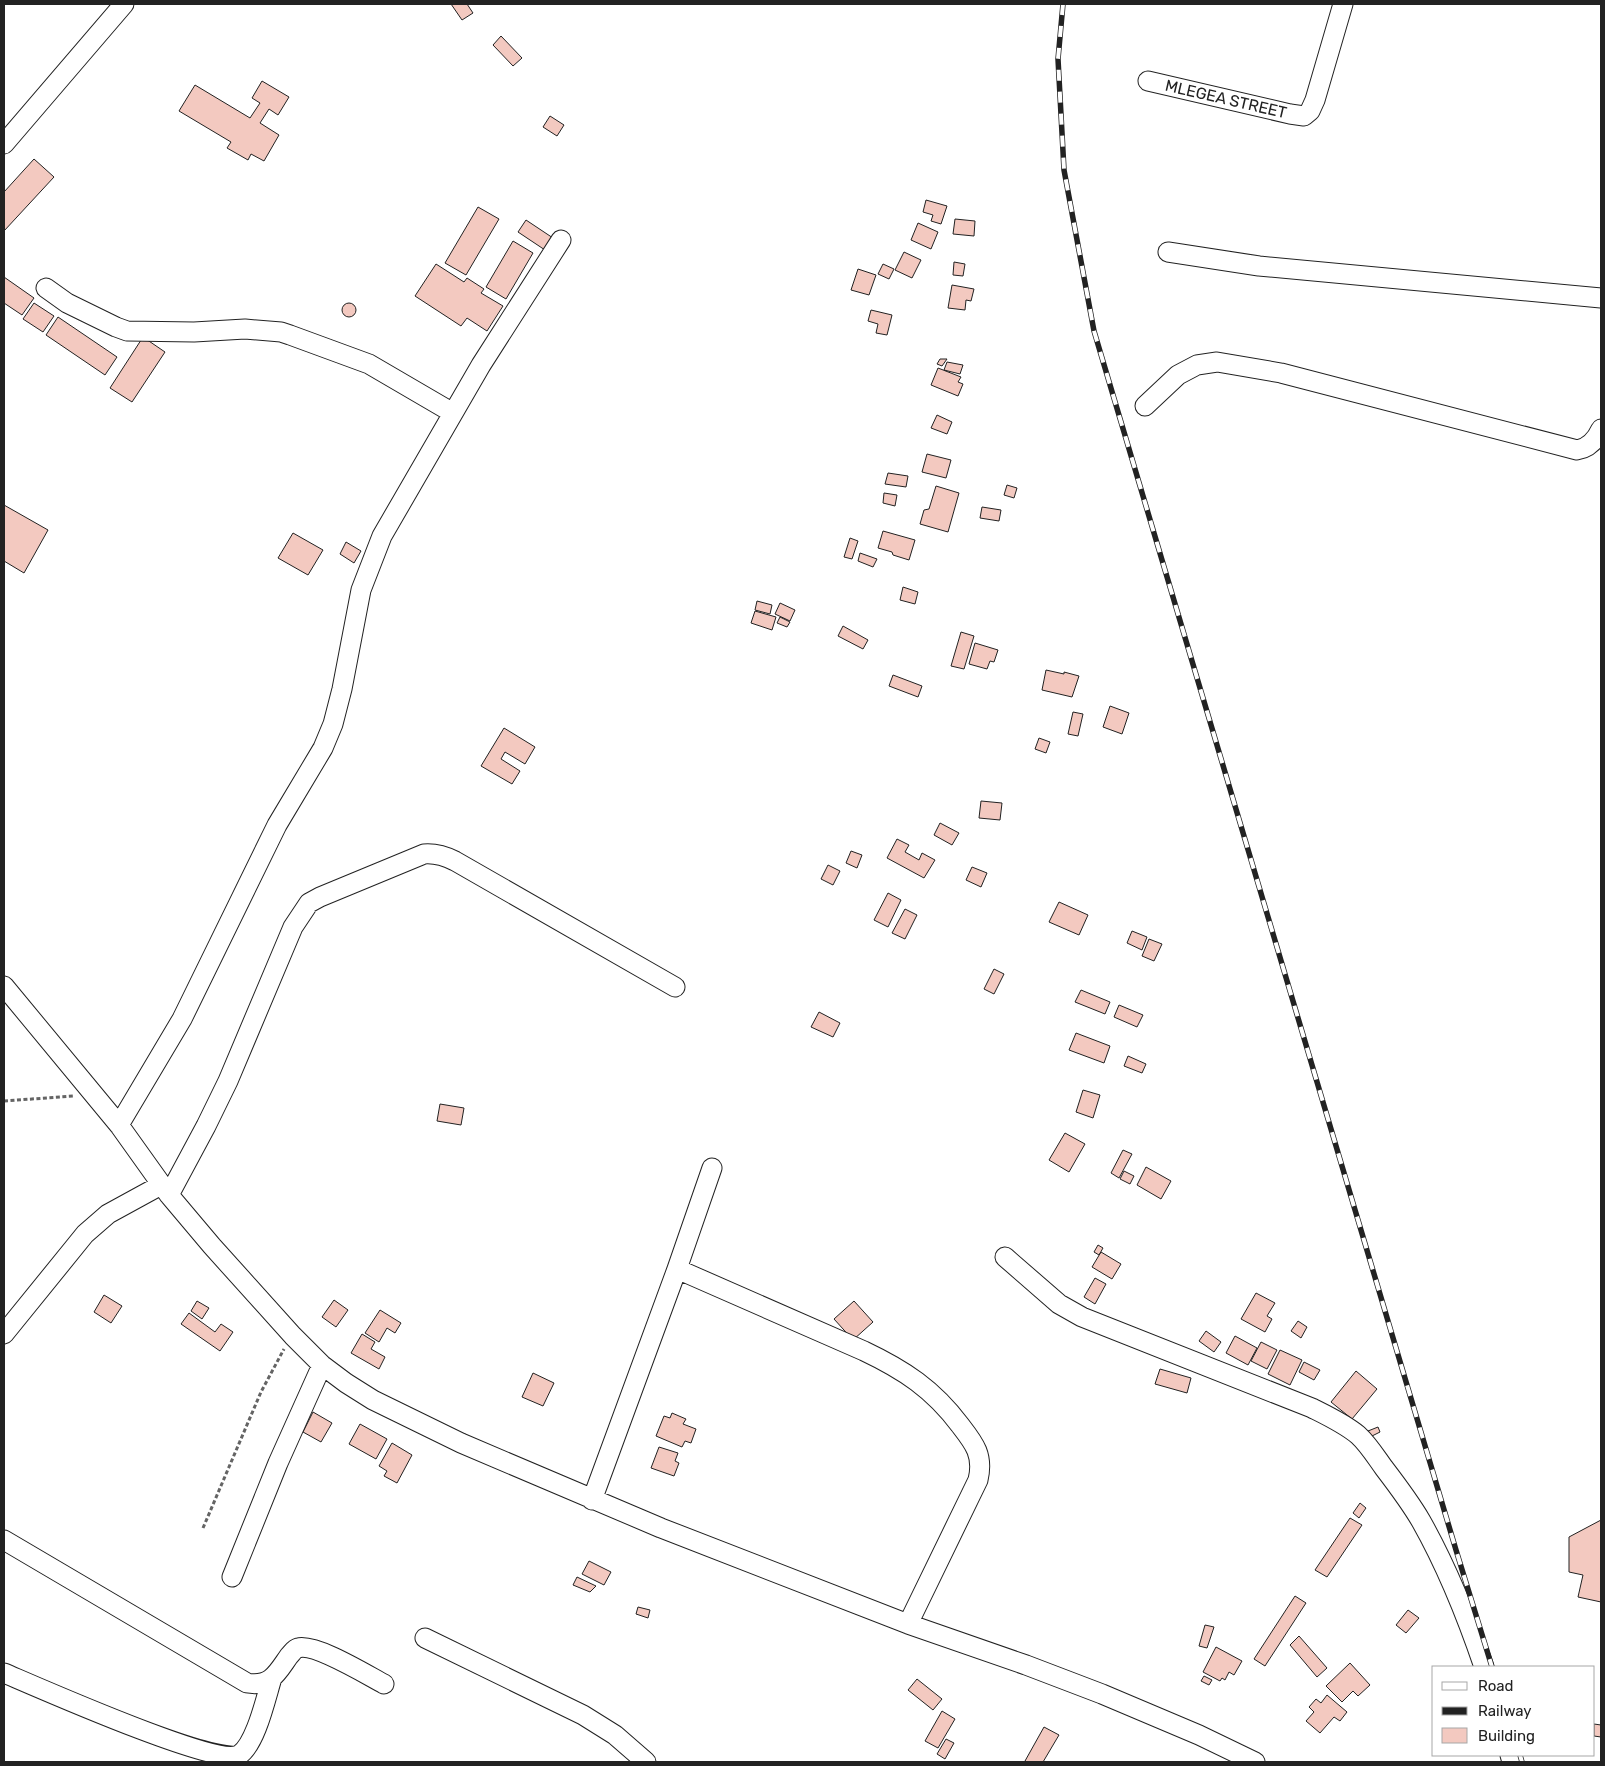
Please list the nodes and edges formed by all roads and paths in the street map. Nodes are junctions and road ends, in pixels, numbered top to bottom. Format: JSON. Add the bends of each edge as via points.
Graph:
{"nodes":[{"id":1,"x":124,"y":4,"type":"edge"},
{"id":2,"x":1343,"y":4,"type":"edge"},
{"id":3,"x":1148,"y":81,"type":"dead end"},
{"id":4,"x":4,"y":144,"type":"edge"},
{"id":5,"x":561,"y":240,"type":"dead end"},
{"id":6,"x":1168,"y":252,"type":"dead end"},
{"id":7,"x":46,"y":288,"type":"dead end"},
{"id":8,"x":1601,"y":298,"type":"edge"},
{"id":9,"x":1145,"y":406,"type":"dead end"},
{"id":10,"x":453,"y":413,"type":"junction"},
{"id":11,"x":1601,"y":429,"type":"edge"},
{"id":12,"x":4,"y":986,"type":"edge"},
{"id":13,"x":675,"y":987,"type":"dead end"},
{"id":14,"x":92,"y":1094,"type":"junction"},
{"id":15,"x":4,"y":1100,"type":"edge"},
{"id":16,"x":119,"y":1126,"type":"junction"},
{"id":17,"x":712,"y":1168,"type":"dead end"},
{"id":18,"x":165,"y":1190,"type":"junction"},
{"id":19,"x":1005,"y":1257,"type":"dead end"},
{"id":20,"x":677,"y":1269,"type":"junction"},
{"id":21,"x":4,"y":1334,"type":"edge"},
{"id":22,"x":293,"y":1336,"type":"junction"},
{"id":23,"x":322,"y":1365,"type":"junction"},
{"id":24,"x":592,"y":1500,"type":"junction"},
{"id":25,"x":203,"y":1528,"type":"dead end"},
{"id":26,"x":4,"y":1540,"type":"edge"},
{"id":27,"x":232,"y":1577,"type":"dead end"},
{"id":28,"x":908,"y":1624,"type":"junction"},
{"id":29,"x":425,"y":1638,"type":"dead end"},
{"id":30,"x":1484,"y":1666,"type":"edge"},
{"id":31,"x":4,"y":1673,"type":"edge"},
{"id":32,"x":272,"y":1678,"type":"junction"},
{"id":33,"x":384,"y":1684,"type":"dead end"},
{"id":34,"x":646,"y":1762,"type":"edge"},
{"id":35,"x":1255,"y":1762,"type":"edge"}],
"edges":[{"from":1,"to":4,"type":"street"},
{"from":2,"to":3,"type":"street","name":"MLEGEA STREET","via":[[1315,100],[1304,116]]},
{"from":5,"to":10,"type":"street"},
{"from":6,"to":8,"type":"street","via":[[1259,266]]},
{"from":7,"to":10,"type":"street","via":[[67,303],[127,331],[245,329],[281,332],[369,364]]},
{"from":9,"to":11,"type":"street","via":[[1178,375],[1197,365],[1217,362],[1281,373],[1577,450],[1593,442]]},
{"from":10,"to":16,"type":"street","via":[[382,536],[367,570],[342,689],[324,748],[277,825],[182,1019]]},
{"from":12,"to":14,"type":"street"},
{"from":13,"to":18,"type":"street","via":[[456,861],[433,853],[424,854],[320,897],[304,909],[286,939],[228,1081]]},
{"from":14,"to":15,"type":"path"},
{"from":14,"to":16,"type":"street"},
{"from":16,"to":18,"type":"street"},
{"from":17,"to":20,"type":"street"},
{"from":18,"to":21,"type":"street","via":[[117,1208],[98,1222]]},
{"from":18,"to":22,"type":"street"},
{"from":19,"to":30,"type":"street","via":[[1070,1311],[1312,1408],[1360,1436],[1401,1491],[1428,1535],[1472,1631]]},
{"from":20,"to":24,"type":"street"},
{"from":20,"to":28,"type":"street","via":[[894,1366],[926,1387],[976,1445],[981,1470],[978,1480]]},
{"from":22,"to":23,"type":"street"},
{"from":22,"to":25,"type":"path","via":[[261,1392]]},
{"from":23,"to":24,"type":"street","via":[[373,1400],[461,1443]]},
{"from":23,"to":27,"type":"street"},
{"from":24,"to":28,"type":"street"},
{"from":26,"to":32,"type":"street","via":[[237,1678],[257,1684]]},
{"from":28,"to":35,"type":"street","via":[[1102,1694]]},
{"from":29,"to":34,"type":"street","via":[[583,1715],[615,1735]]},
{"from":31,"to":32,"type":"street","via":[[148,1733],[231,1758],[238,1756],[248,1745]]},
{"from":32,"to":33,"type":"street","via":[[294,1650],[304,1648],[322,1652]]}]}
